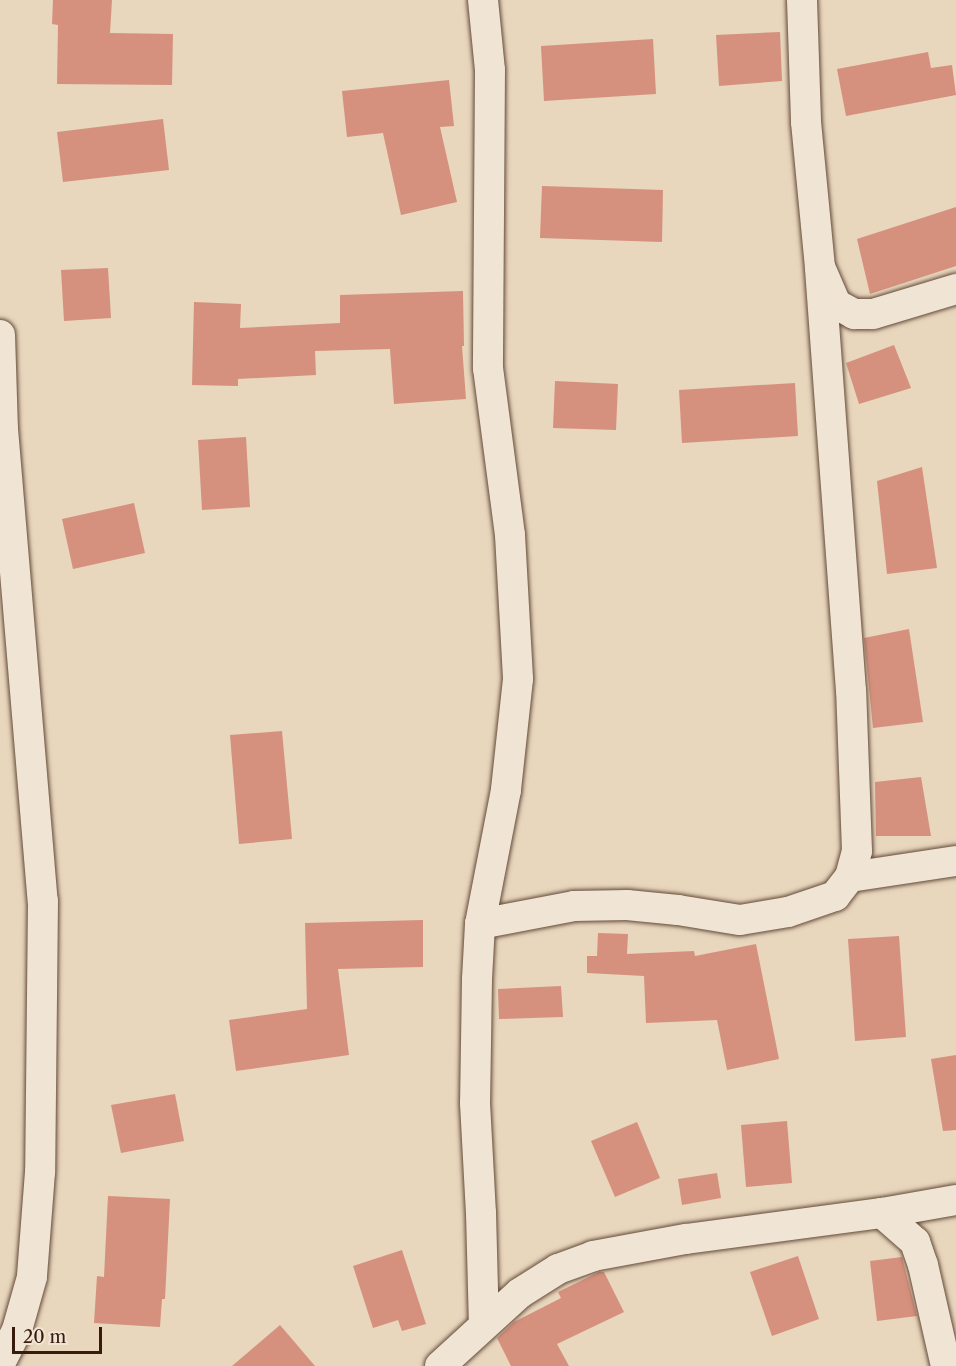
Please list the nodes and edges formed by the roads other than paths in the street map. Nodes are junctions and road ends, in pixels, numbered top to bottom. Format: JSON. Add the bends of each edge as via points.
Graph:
{"nodes":[{"id":1,"x":483,"y":0,"type":"edge"},
{"id":2,"x":802,"y":0,"type":"edge"},
{"id":3,"x":820,"y":267,"type":"junction"},
{"id":4,"x":956,"y":289,"type":"edge"},
{"id":5,"x":0,"y":335,"type":"edge"},
{"id":6,"x":956,"y":861,"type":"edge"},
{"id":7,"x":850,"y":877,"type":"junction"},
{"id":8,"x":480,"y":924,"type":"junction"},
{"id":9,"x":956,"y":1200,"type":"edge"},
{"id":10,"x":882,"y":1213,"type":"junction"},
{"id":11,"x":484,"y":1324,"type":"junction"},
{"id":12,"x":0,"y":1363,"type":"edge"},
{"id":13,"x":440,"y":1366,"type":"edge"},
{"id":14,"x":946,"y":1366,"type":"edge"}],
"edges":[{"from":1,"to":8,"type":"street","via":[[490,70],[488,368],[510,535],[518,679],[506,790]]},
{"from":2,"to":3,"type":"street","via":[[806,122]]},
{"from":3,"to":4,"type":"street","via":[[836,304],[854,314],[873,314]]},
{"from":3,"to":7,"type":"street","via":[[851,691],[857,851]]},
{"from":5,"to":12,"type":"street","via":[[4,441],[43,901],[40,1172],[32,1277],[17,1330]]},
{"from":6,"to":7,"type":"street"},
{"from":7,"to":8,"type":"street","via":[[835,896],[788,912],[740,920],[627,905],[574,906]]},
{"from":8,"to":11,"type":"street","via":[[475,1103]]},
{"from":9,"to":10,"type":"street"},
{"from":10,"to":11,"type":"street","via":[[686,1239],[593,1256],[558,1269],[529,1287]]},
{"from":10,"to":14,"type":"street","via":[[915,1242]]},
{"from":11,"to":13,"type":"street"}]}
